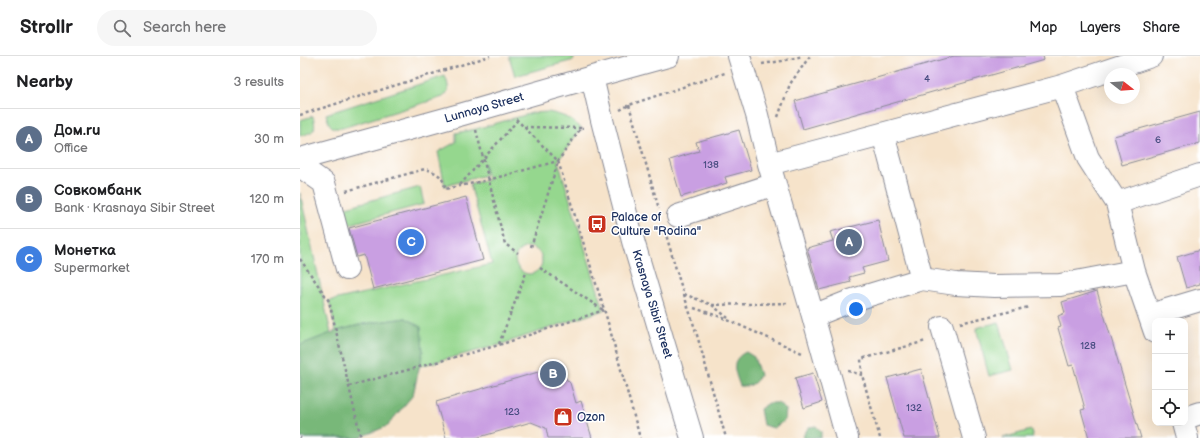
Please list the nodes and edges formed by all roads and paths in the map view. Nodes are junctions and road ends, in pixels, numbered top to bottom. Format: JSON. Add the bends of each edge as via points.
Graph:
{"nodes":[{"id":1,"x":490,"y":56,"type":"edge"},
{"id":2,"x":668,"y":56,"type":"edge"},
{"id":3,"x":803,"y":56,"type":"edge"},
{"id":4,"x":810,"y":56,"type":"edge"},
{"id":5,"x":1151,"y":56,"type":"edge"},
{"id":6,"x":782,"y":61,"type":"dead end"},
{"id":7,"x":741,"y":62,"type":"edge"},
{"id":8,"x":592,"y":77,"type":"junction"},
{"id":9,"x":1062,"y":86,"type":"junction"},
{"id":10,"x":499,"y":104,"type":"junction"},
{"id":11,"x":629,"y":105,"type":"junction"},
{"id":12,"x":300,"y":115,"type":"edge"},
{"id":13,"x":777,"y":119,"type":"dead end"},
{"id":14,"x":602,"y":120,"type":"junction"},
{"id":15,"x":517,"y":121,"type":"junction"},
{"id":16,"x":524,"y":127,"type":"junction"},
{"id":17,"x":581,"y":128,"type":"junction"},
{"id":18,"x":476,"y":130,"type":"dead end"},
{"id":19,"x":883,"y":134,"type":"junction"},
{"id":20,"x":300,"y":159,"type":"edge"},
{"id":21,"x":483,"y":159,"type":"junction"},
{"id":22,"x":558,"y":161,"type":"junction"},
{"id":23,"x":772,"y":174,"type":"junction"},
{"id":24,"x":1200,"y":175,"type":"edge"},
{"id":25,"x":488,"y":180,"type":"junction"},
{"id":26,"x":460,"y":186,"type":"junction"},
{"id":27,"x":328,"y":195,"type":"junction"},
{"id":28,"x":1117,"y":203,"type":"junction"},
{"id":29,"x":667,"y":216,"type":"junction"},
{"id":30,"x":531,"y":247,"type":"dead end"},
{"id":31,"x":518,"y":253,"type":"dead end"},
{"id":32,"x":300,"y":259,"type":"edge"},
{"id":33,"x":540,"y":268,"type":"dead end"},
{"id":34,"x":347,"y":269,"type":"dead end"},
{"id":35,"x":1134,"y":271,"type":"junction"},
{"id":36,"x":526,"y":273,"type":"dead end"},
{"id":37,"x":922,"y":279,"type":"junction"},
{"id":38,"x":684,"y":294,"type":"junction"},
{"id":39,"x":1200,"y":300,"type":"edge"},
{"id":40,"x":712,"y":305,"type":"junction"},
{"id":41,"x":694,"y":308,"type":"dead end"},
{"id":42,"x":811,"y":309,"type":"junction"},
{"id":43,"x":604,"y":310,"type":"junction"},
{"id":44,"x":1164,"y":318,"type":"edge"},
{"id":45,"x":732,"y":322,"type":"junction"},
{"id":46,"x":1152,"y":324,"type":"edge"},
{"id":47,"x":943,"y":332,"type":"joint"},
{"id":48,"x":499,"y":345,"type":"junction"},
{"id":49,"x":826,"y":364,"type":"junction"},
{"id":50,"x":862,"y":375,"type":"junction"},
{"id":51,"x":349,"y":386,"type":"junction"},
{"id":52,"x":1200,"y":413,"type":"edge"},
{"id":53,"x":1188,"y":417,"type":"edge"},
{"id":54,"x":1184,"y":426,"type":"edge"},
{"id":55,"x":361,"y":438,"type":"edge"},
{"id":56,"x":640,"y":438,"type":"edge"},
{"id":57,"x":692,"y":438,"type":"edge"},
{"id":58,"x":726,"y":438,"type":"edge"},
{"id":59,"x":847,"y":438,"type":"edge"},
{"id":60,"x":880,"y":438,"type":"edge"},
{"id":61,"x":974,"y":438,"type":"edge"},
{"id":62,"x":1187,"y":438,"type":"edge"}],
"edges":[{"from":1,"to":12,"type":"path"},
{"from":2,"to":8,"type":"street","name":"Lunnaya Street"},
{"from":3,"to":6,"type":"path"},
{"from":4,"to":13,"type":"path","via":[[790,84]]},
{"from":5,"to":9,"type":"street"},
{"from":7,"to":11,"type":"path"},
{"from":7,"to":23,"type":"street"},
{"from":8,"to":10,"type":"street","name":"Lunnaya Street"},
{"from":8,"to":14,"type":"street","name":"Krasnaya Sibir Street"},
{"from":9,"to":19,"type":"street"},
{"from":9,"to":28,"type":"street","via":[[1088,158]]},
{"from":10,"to":15,"type":"path"},
{"from":10,"to":20,"type":"street","name":"Lunnaya Street"},
{"from":11,"to":14,"type":"path"},
{"from":11,"to":29,"type":"path"},
{"from":14,"to":17,"type":"path"},
{"from":14,"to":57,"type":"street","name":"Krasnaya Sibir Street","via":[[633,241]]},
{"from":15,"to":16,"type":"path"},
{"from":15,"to":21,"type":"path"},
{"from":16,"to":17,"type":"path"},
{"from":16,"to":22,"type":"path"},
{"from":17,"to":22,"type":"path"},
{"from":18,"to":21,"type":"path"},
{"from":19,"to":23,"type":"street"},
{"from":19,"to":37,"type":"street"},
{"from":20,"to":27,"type":"street","via":[[304,169],[324,183]]},
{"from":21,"to":25,"type":"path"},
{"from":21,"to":26,"type":"path"},
{"from":22,"to":25,"type":"path"},
{"from":22,"to":30,"type":"path"},
{"from":22,"to":43,"type":"path"},
{"from":23,"to":29,"type":"street"},
{"from":23,"to":42,"type":"street"},
{"from":24,"to":28,"type":"street"},
{"from":25,"to":26,"type":"path"},
{"from":25,"to":31,"type":"path","via":[[505,244]]},
{"from":26,"to":27,"type":"path","via":[[445,188],[443,179],[434,171],[425,169]]},
{"from":27,"to":34,"type":"street"},
{"from":28,"to":35,"type":"street"},
{"from":29,"to":38,"type":"path"},
{"from":32,"to":51,"type":"path","via":[[329,302]]},
{"from":33,"to":43,"type":"path"},
{"from":35,"to":37,"type":"street","via":[[1060,285],[994,286]]},
{"from":35,"to":46,"type":"street"},
{"from":36,"to":48,"type":"path"},
{"from":37,"to":42,"type":"street","via":[[853,300]]},
{"from":38,"to":40,"type":"path"},
{"from":38,"to":58,"type":"path"},
{"from":39,"to":44,"type":"street"},
{"from":40,"to":42,"type":"path"},
{"from":40,"to":45,"type":"path"},
{"from":41,"to":45,"type":"path"},
{"from":42,"to":49,"type":"street"},
{"from":43,"to":48,"type":"path"},
{"from":43,"to":56,"type":"path"},
{"from":45,"to":49,"type":"path"},
{"from":47,"to":50,"type":"path","via":[[860,359]]},
{"from":47,"to":61,"type":"street"},
{"from":48,"to":51,"type":"path"},
{"from":49,"to":50,"type":"path"},
{"from":49,"to":59,"type":"street"},
{"from":50,"to":60,"type":"path"},
{"from":51,"to":55,"type":"path"},
{"from":52,"to":53,"type":"street"},
{"from":54,"to":62,"type":"street"}]}
